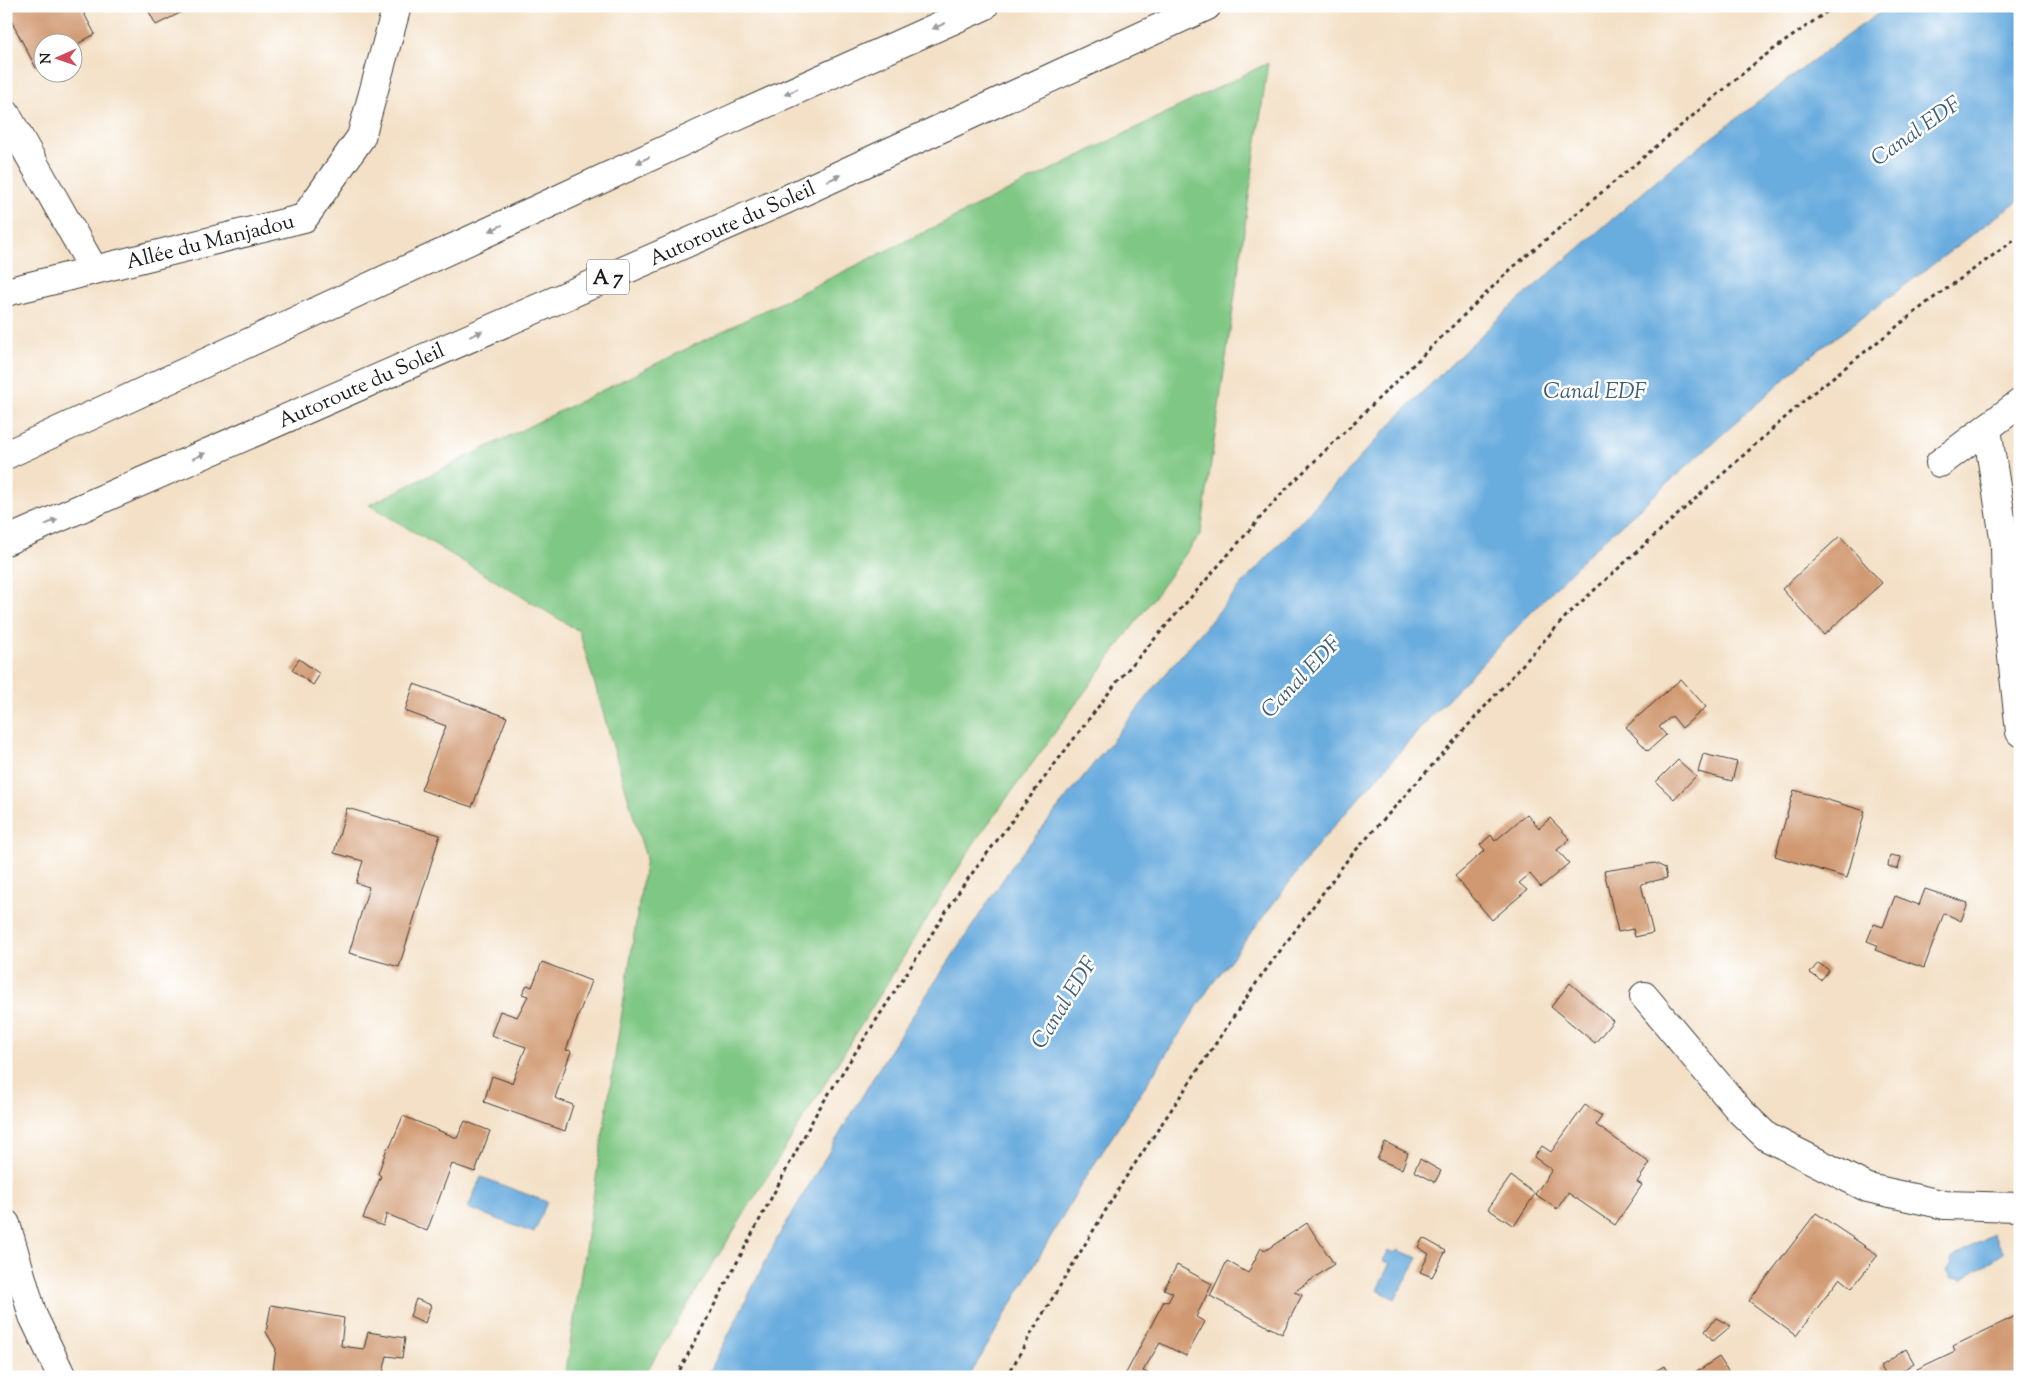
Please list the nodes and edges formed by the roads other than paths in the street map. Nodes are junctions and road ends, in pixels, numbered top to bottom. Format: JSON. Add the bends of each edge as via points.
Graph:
{"nodes":[{"id":1,"x":397,"y":6,"type":"edge"},
{"id":2,"x":984,"y":6,"type":"edge"},
{"id":3,"x":1207,"y":6,"type":"edge"},
{"id":4,"x":6,"y":114,"type":"edge"},
{"id":5,"x":94,"y":270,"type":"junction"},
{"id":6,"x":6,"y":292,"type":"edge"},
{"id":7,"x":2020,"y":402,"type":"edge"},
{"id":8,"x":1987,"y":429,"type":"junction"},
{"id":9,"x":6,"y":455,"type":"edge"},
{"id":10,"x":1940,"y":463,"type":"dead end"},
{"id":11,"x":6,"y":541,"type":"edge"},
{"id":12,"x":2020,"y":732,"type":"edge"},
{"id":13,"x":1644,"y":996,"type":"dead end"},
{"id":14,"x":2020,"y":1207,"type":"edge"},
{"id":15,"x":6,"y":1224,"type":"edge"},
{"id":16,"x":62,"y":1377,"type":"edge"}],
"edges":[{"from":1,"to":5,"type":"main road","name":"Allée du Manjadou","via":[[361,137],[304,218]]},
{"from":2,"to":9,"type":"main road","one_way":true,"via":[[727,121]]},
{"from":11,"to":3,"type":"main road","name":"Autoroute du Soleil","number":"A 7","one_way":true,"via":[[785,200]]},
{"from":4,"to":5,"type":"main road"},
{"from":5,"to":6,"type":"main road","name":"Allée du Manjadou"},
{"from":7,"to":8,"type":"main road"},
{"from":8,"to":10,"type":"main road"},
{"from":8,"to":12,"type":"main road","via":[[2005,544],[2006,600]]},
{"from":13,"to":14,"type":"main road","via":[[1740,1111],[1767,1137],[1868,1188],[1945,1205]]},
{"from":15,"to":16,"type":"main road","via":[[33,1316]]}]}
